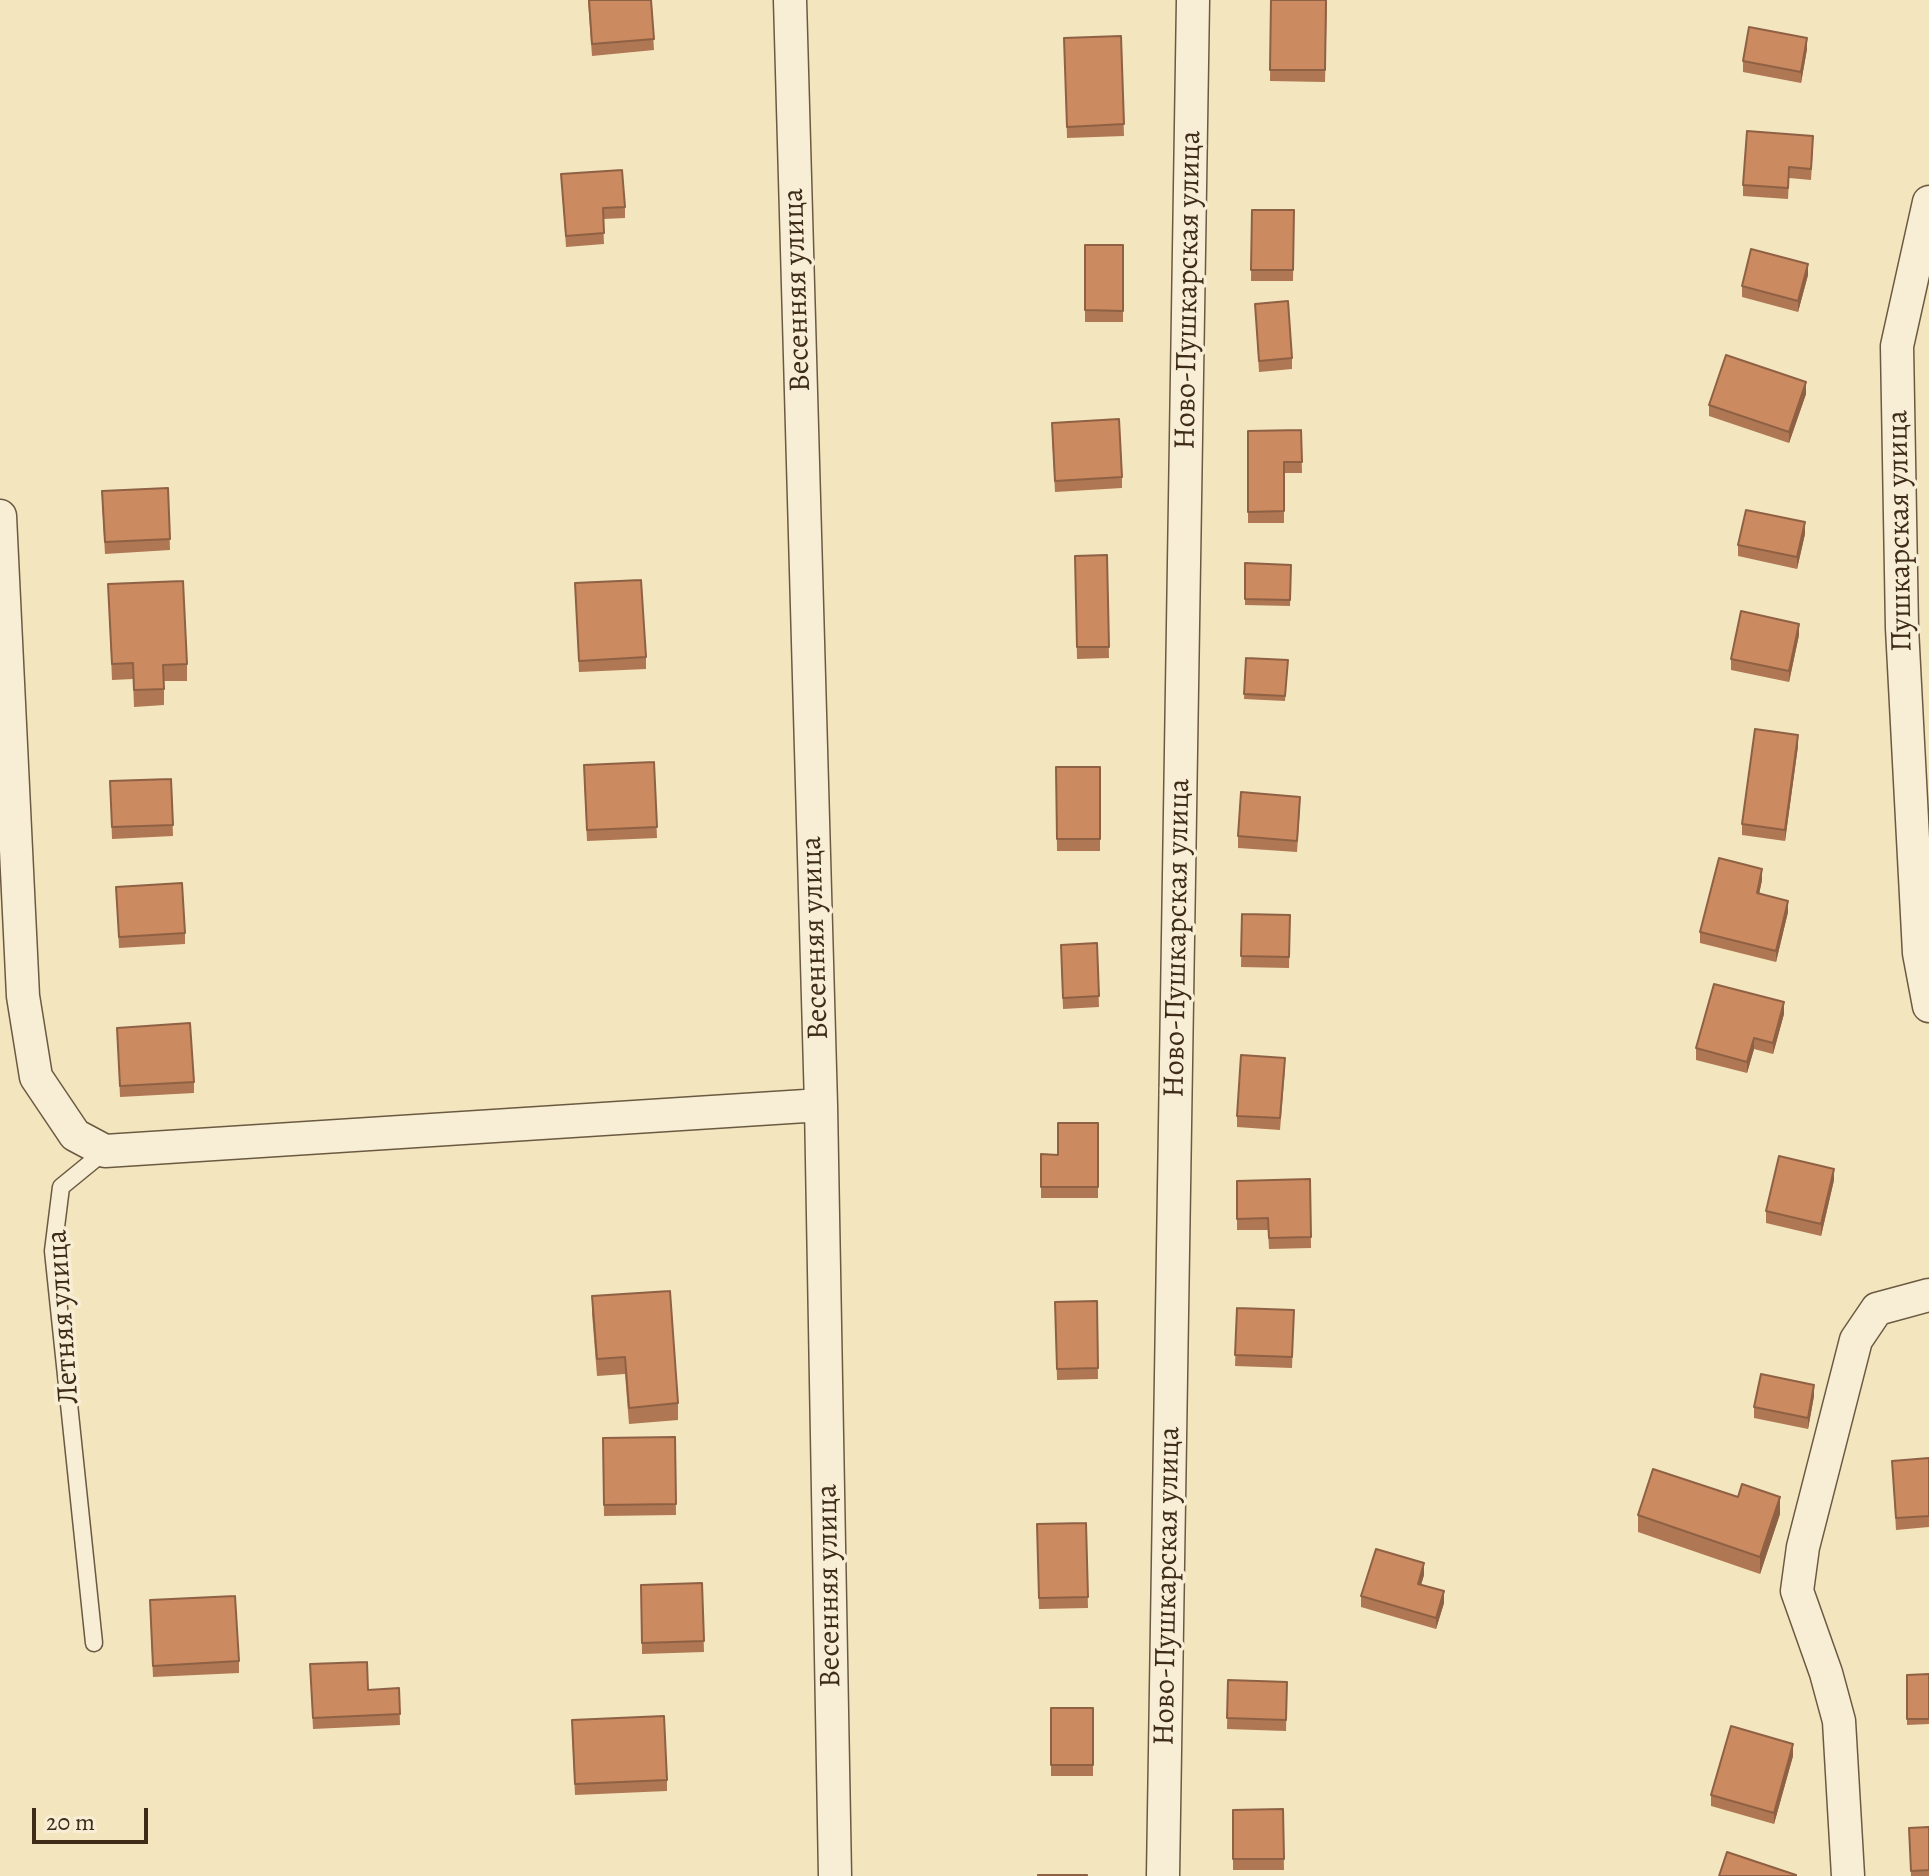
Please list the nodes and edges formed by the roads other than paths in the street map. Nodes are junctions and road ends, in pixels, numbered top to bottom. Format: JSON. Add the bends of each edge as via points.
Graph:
{"nodes":[{"id":1,"x":790,"y":0,"type":"edge"},
{"id":2,"x":1193,"y":0,"type":"edge"},
{"id":3,"x":1929,"y":202,"type":"edge"},
{"id":4,"x":0,"y":516,"type":"edge"},
{"id":5,"x":1929,"y":1006,"type":"edge"},
{"id":6,"x":821,"y":1105,"type":"junction"},
{"id":7,"x":105,"y":1151,"type":"junction"},
{"id":8,"x":1929,"y":1295,"type":"edge"},
{"id":9,"x":94,"y":1643,"type":"dead end"},
{"id":10,"x":835,"y":1876,"type":"edge"},
{"id":11,"x":1163,"y":1876,"type":"edge"},
{"id":12,"x":1848,"y":1876,"type":"edge"}],
"edges":[{"from":1,"to":6,"type":"street","name":"Весенняя улица"},
{"from":2,"to":11,"type":"street","name":"Ново-Пушкарская улица"},
{"from":3,"to":5,"type":"street","name":"Пушкарская улица","via":[[1897,346],[1902,628],[1919,953]]},
{"from":4,"to":7,"type":"street","via":[[23,996],[36,1077],[75,1135]]},
{"from":6,"to":7,"type":"street"},
{"from":6,"to":10,"type":"street","name":"Весенняя улица"},
{"from":7,"to":9,"type":"lane","name":"Летняя улица","via":[[61,1187],[53,1251]]},
{"from":8,"to":12,"type":"street","via":[[1877,1309],[1856,1340],[1803,1547],[1797,1591],[1839,1721]]}]}
